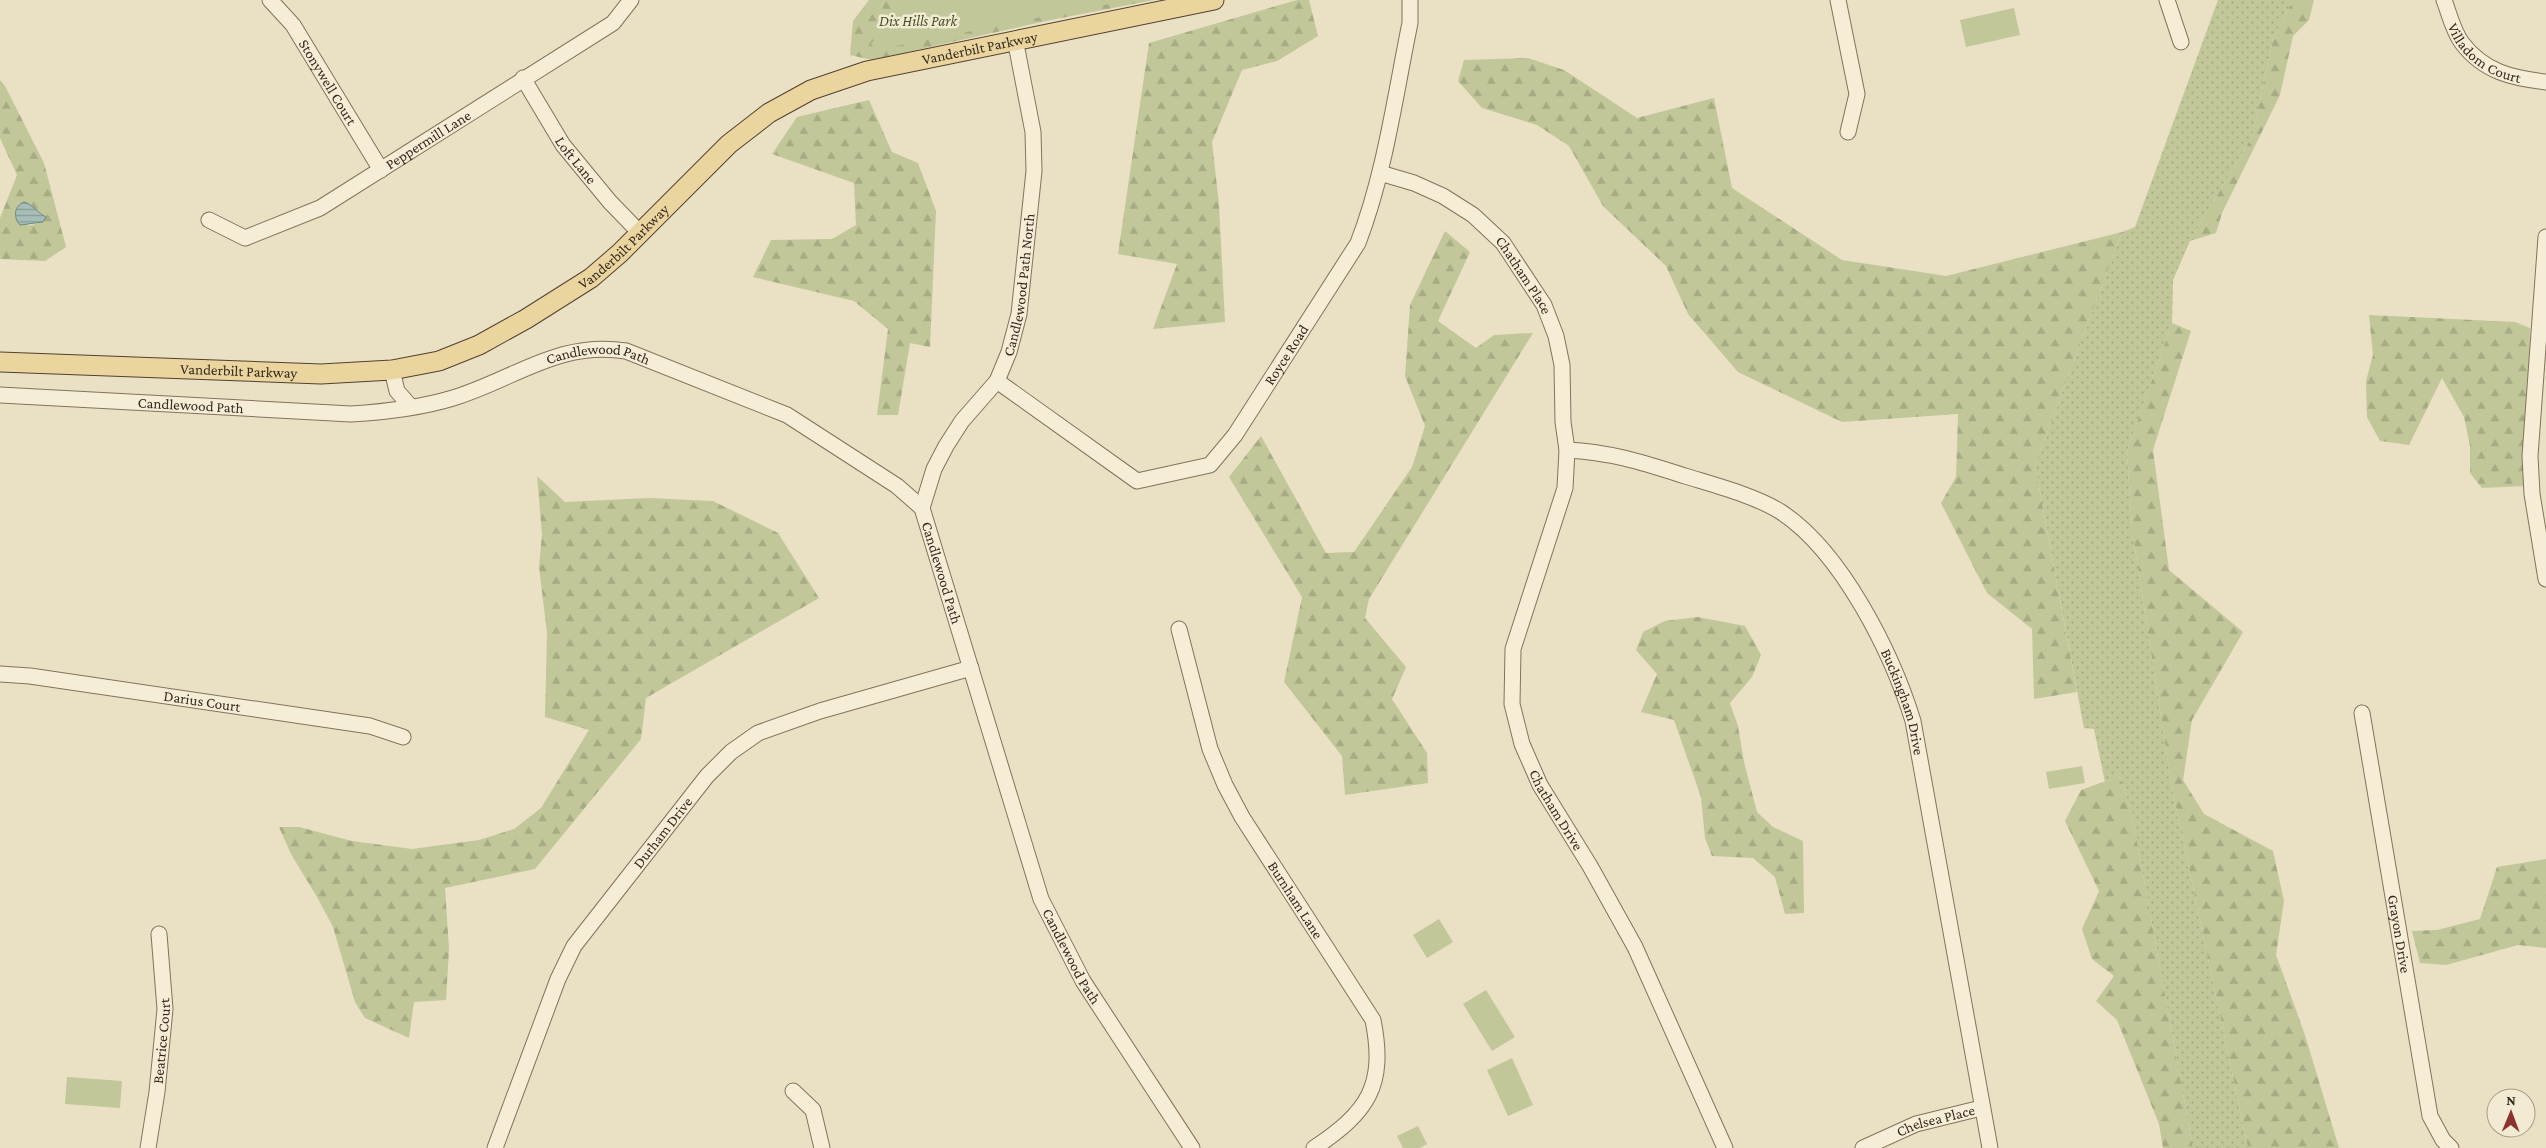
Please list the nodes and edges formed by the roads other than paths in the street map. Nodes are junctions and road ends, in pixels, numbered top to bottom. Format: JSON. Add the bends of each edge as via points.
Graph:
{"nodes":[{"id":1,"x":270,"y":0,"type":"edge"},
{"id":2,"x":631,"y":0,"type":"edge"},
{"id":3,"x":1214,"y":0,"type":"edge"},
{"id":4,"x":1410,"y":0,"type":"edge"},
{"id":5,"x":1838,"y":0,"type":"edge"},
{"id":6,"x":2167,"y":0,"type":"edge"},
{"id":7,"x":2444,"y":0,"type":"edge"},
{"id":8,"x":1015,"y":39,"type":"junction"},
{"id":9,"x":2180,"y":42,"type":"dead end"},
{"id":10,"x":523,"y":78,"type":"junction"},
{"id":11,"x":2546,"y":82,"type":"edge"},
{"id":12,"x":1848,"y":132,"type":"dead end"},
{"id":13,"x":381,"y":170,"type":"junction"},
{"id":14,"x":1380,"y":173,"type":"junction"},
{"id":15,"x":209,"y":220,"type":"dead end"},
{"id":16,"x":640,"y":232,"type":"junction"},
{"id":17,"x":2546,"y":237,"type":"edge"},
{"id":18,"x":0,"y":362,"type":"edge"},
{"id":19,"x":392,"y":370,"type":"junction"},
{"id":20,"x":997,"y":381,"type":"junction"},
{"id":21,"x":0,"y":395,"type":"edge"},
{"id":22,"x":411,"y":407,"type":"junction"},
{"id":23,"x":1567,"y":450,"type":"junction"},
{"id":24,"x":922,"y":508,"type":"junction"},
{"id":25,"x":2543,"y":542,"type":"edge"},
{"id":26,"x":2546,"y":579,"type":"edge"},
{"id":27,"x":1179,"y":630,"type":"dead end"},
{"id":28,"x":971,"y":668,"type":"junction"},
{"id":29,"x":0,"y":674,"type":"edge"},
{"id":30,"x":2362,"y":713,"type":"dead end"},
{"id":31,"x":403,"y":737,"type":"dead end"},
{"id":32,"x":159,"y":934,"type":"dead end"},
{"id":33,"x":792,"y":1091,"type":"dead end"},
{"id":34,"x":1981,"y":1108,"type":"junction"},
{"id":35,"x":1185,"y":1145,"type":"edge"},
{"id":36,"x":148,"y":1148,"type":"edge"},
{"id":37,"x":496,"y":1148,"type":"edge"},
{"id":38,"x":822,"y":1148,"type":"edge"},
{"id":39,"x":1314,"y":1148,"type":"edge"},
{"id":40,"x":1725,"y":1148,"type":"edge"},
{"id":41,"x":1862,"y":1148,"type":"edge"},
{"id":42,"x":1990,"y":1148,"type":"edge"},
{"id":43,"x":2451,"y":1148,"type":"edge"}],
"edges":[{"from":1,"to":13,"type":"street","name":"Stonywell Court","via":[[293,25]]},
{"from":2,"to":10,"type":"street","name":"Peppermill Lane","via":[[613,23]]},
{"from":3,"to":8,"type":"main road","name":"Vanderbilt Parkway"},
{"from":4,"to":14,"type":"street","name":"Royce Road","via":[[1410,23]]},
{"from":5,"to":12,"type":"street","via":[[1857,94]]},
{"from":6,"to":9,"type":"street"},
{"from":7,"to":11,"type":"street","name":"Villadom Court","via":[[2461,42],[2481,62],[2512,78]]},
{"from":8,"to":16,"type":"main road","name":"Vanderbilt Parkway","via":[[867,71],[811,90],[769,113],[729,144]]},
{"from":8,"to":20,"type":"street","name":"Candlewood Path North","via":[[1034,132],[1034,171],[1019,314],[1010,352]]},
{"from":10,"to":13,"type":"street","name":"Peppermill Lane"},
{"from":10,"to":16,"type":"street","name":"Loft Lane","via":[[563,146]]},
{"from":13,"to":15,"type":"street","name":"Peppermill Lane","via":[[320,208],[245,238]]},
{"from":14,"to":20,"type":"street","name":"Royce Road","via":[[1358,243],[1234,435],[1210,465],[1137,481]]},
{"from":14,"to":23,"type":"street","name":"Chatham Place","via":[[1414,182],[1473,215],[1503,243],[1526,274],[1544,305],[1556,336],[1562,365]]},
{"from":16,"to":19,"type":"main road","name":"Vanderbilt Parkway","via":[[591,278],[526,319],[479,345],[439,361]]},
{"from":17,"to":25,"type":"street","via":[[2530,456],[2532,494]]},
{"from":18,"to":19,"type":"main road","name":"Vanderbilt Parkway","via":[[321,374]]},
{"from":19,"to":22,"type":"street","via":[[397,391]]},
{"from":20,"to":24,"type":"street","name":"Candlewood Path North","via":[[962,421],[946,446],[934,469]]},
{"from":21,"to":22,"type":"street","name":"Candlewood Path","via":[[351,414]]},
{"from":22,"to":24,"type":"street","name":"Candlewood Path","via":[[452,398],[566,352],[602,347],[626,351],[787,415],[897,486]]},
{"from":23,"to":34,"type":"street","name":"Buckingham Drive","via":[[1603,452],[1653,466],[1728,490],[1780,512],[1816,540],[1844,578],[1892,662],[1913,721]]},
{"from":23,"to":40,"type":"street","name":"Chatham Drive","via":[[1565,488],[1514,648],[1512,704],[1522,744],[1540,785],[1635,947]]},
{"from":24,"to":28,"type":"street","name":"Candlewood Path"},
{"from":25,"to":26,"type":"street"},
{"from":27,"to":39,"type":"street","name":"Burnham Lane","via":[[1210,749],[1225,785],[1242,817],[1373,1020],[1379,1048],[1374,1082],[1365,1106],[1337,1133]]},
{"from":28,"to":35,"type":"street","name":"Candlewood Path","via":[[1041,899],[1084,981]]},
{"from":28,"to":37,"type":"street","name":"Durham Drive","via":[[820,711],[758,733],[731,752],[707,776],[574,946],[558,979]]},
{"from":29,"to":31,"type":"street","name":"Darius Court","via":[[370,726]]},
{"from":30,"to":43,"type":"street","name":"Grayon Drive","via":[[2430,1116]]},
{"from":32,"to":36,"type":"street","name":"Beatrice Court","via":[[165,1008]]},
{"from":33,"to":38,"type":"street","via":[[813,1110]]},
{"from":34,"to":41,"type":"street","name":"Chelsea Place","via":[[1916,1124]]},
{"from":34,"to":42,"type":"street","name":"Buckingham Drive"}]}
